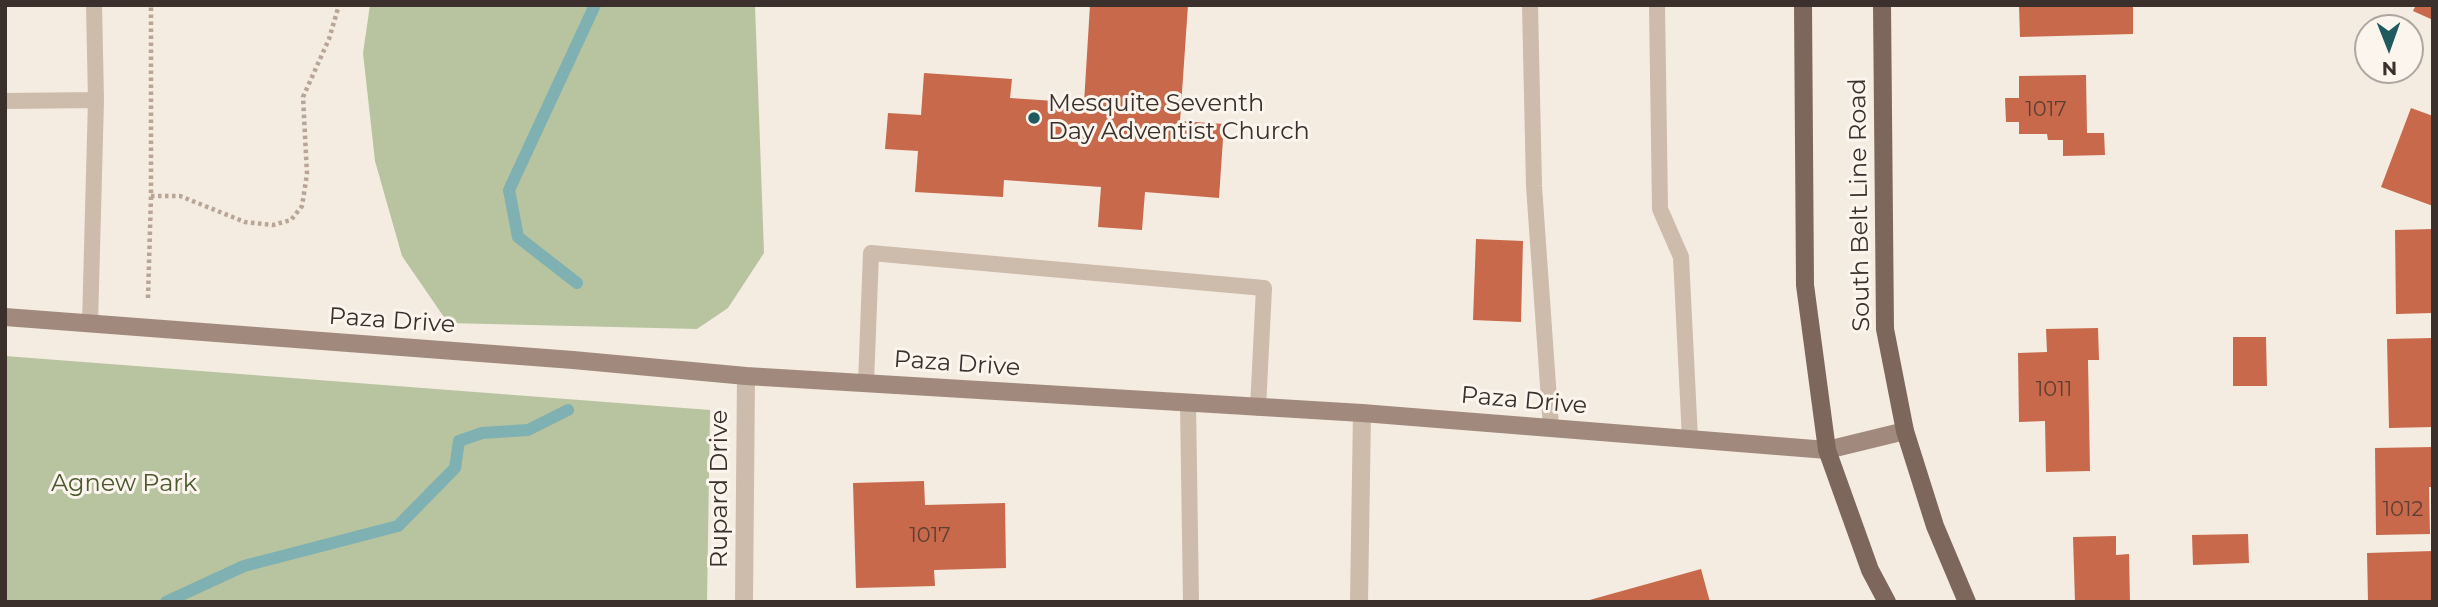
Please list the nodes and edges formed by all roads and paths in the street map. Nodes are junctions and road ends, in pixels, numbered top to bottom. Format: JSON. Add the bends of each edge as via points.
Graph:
{"nodes":[{"id":1,"x":94,"y":5,"type":"edge"},
{"id":2,"x":151,"y":5,"type":"edge"},
{"id":3,"x":339,"y":5,"type":"edge"},
{"id":4,"x":1530,"y":5,"type":"edge"},
{"id":5,"x":1657,"y":5,"type":"edge"},
{"id":6,"x":1802,"y":5,"type":"edge"},
{"id":7,"x":1882,"y":5,"type":"edge"},
{"id":8,"x":96,"y":100,"type":"junction"},
{"id":9,"x":5,"y":101,"type":"edge"},
{"id":10,"x":150,"y":196,"type":"junction"},
{"id":11,"x":5,"y":317,"type":"edge"},
{"id":12,"x":90,"y":323,"type":"junction"},
{"id":13,"x":147,"y":327,"type":"junction"},
{"id":14,"x":746,"y":376,"type":"junction"},
{"id":15,"x":866,"y":383,"type":"junction"},
{"id":16,"x":1188,"y":404,"type":"junction"},
{"id":17,"x":1258,"y":408,"type":"junction"},
{"id":18,"x":1362,"y":413,"type":"junction"},
{"id":19,"x":1550,"y":428,"type":"junction"},
{"id":20,"x":1905,"y":431,"type":"junction"},
{"id":21,"x":1690,"y":439,"type":"junction"},
{"id":22,"x":1827,"y":450,"type":"junction"},
{"id":23,"x":744,"y":602,"type":"edge"},
{"id":24,"x":1191,"y":602,"type":"edge"},
{"id":25,"x":1359,"y":602,"type":"edge"},
{"id":26,"x":1887,"y":602,"type":"edge"},
{"id":27,"x":1967,"y":602,"type":"edge"}],
"edges":[{"from":1,"to":8,"type":"lane"},
{"from":2,"to":10,"type":"path"},
{"from":3,"to":10,"type":"path","via":[[303,97],[307,174],[302,206],[292,220],[273,225],[245,222],[180,196]]},
{"from":4,"to":19,"type":"lane","via":[[1534,186]]},
{"from":5,"to":21,"type":"lane","via":[[1660,209],[1681,257]]},
{"from":6,"to":22,"type":"main road","name":"South Belt Line Road","via":[[1805,285]]},
{"from":7,"to":20,"type":"main road","name":"South Belt Line Road","via":[[1885,330]]},
{"from":8,"to":9,"type":"lane"},
{"from":8,"to":12,"type":"lane"},
{"from":10,"to":13,"type":"path"},
{"from":11,"to":12,"type":"street","name":"Paza Drive"},
{"from":12,"to":13,"type":"street","name":"Paza Drive"},
{"from":13,"to":14,"type":"street","name":"Paza Drive"},
{"from":14,"to":15,"type":"street","name":"Paza Drive"},
{"from":14,"to":23,"type":"street","name":"Rupard Drive"},
{"from":15,"to":16,"type":"street","name":"Paza Drive"},
{"from":15,"to":17,"type":"lane","via":[[871,253],[1264,288]]},
{"from":16,"to":17,"type":"street","name":"Paza Drive"},
{"from":16,"to":24,"type":"lane"},
{"from":17,"to":18,"type":"street","name":"Paza Drive"},
{"from":18,"to":19,"type":"street","name":"Paza Drive"},
{"from":18,"to":25,"type":"street"},
{"from":19,"to":21,"type":"street","name":"Paza Drive"},
{"from":20,"to":22,"type":"street","name":"Paza Drive"},
{"from":20,"to":27,"type":"main road","name":"South Belt Line Road","via":[[1935,526]]},
{"from":21,"to":22,"type":"street","name":"Paza Drive"},
{"from":22,"to":26,"type":"main road","name":"South Belt Line Road","via":[[1870,570]]}]}
